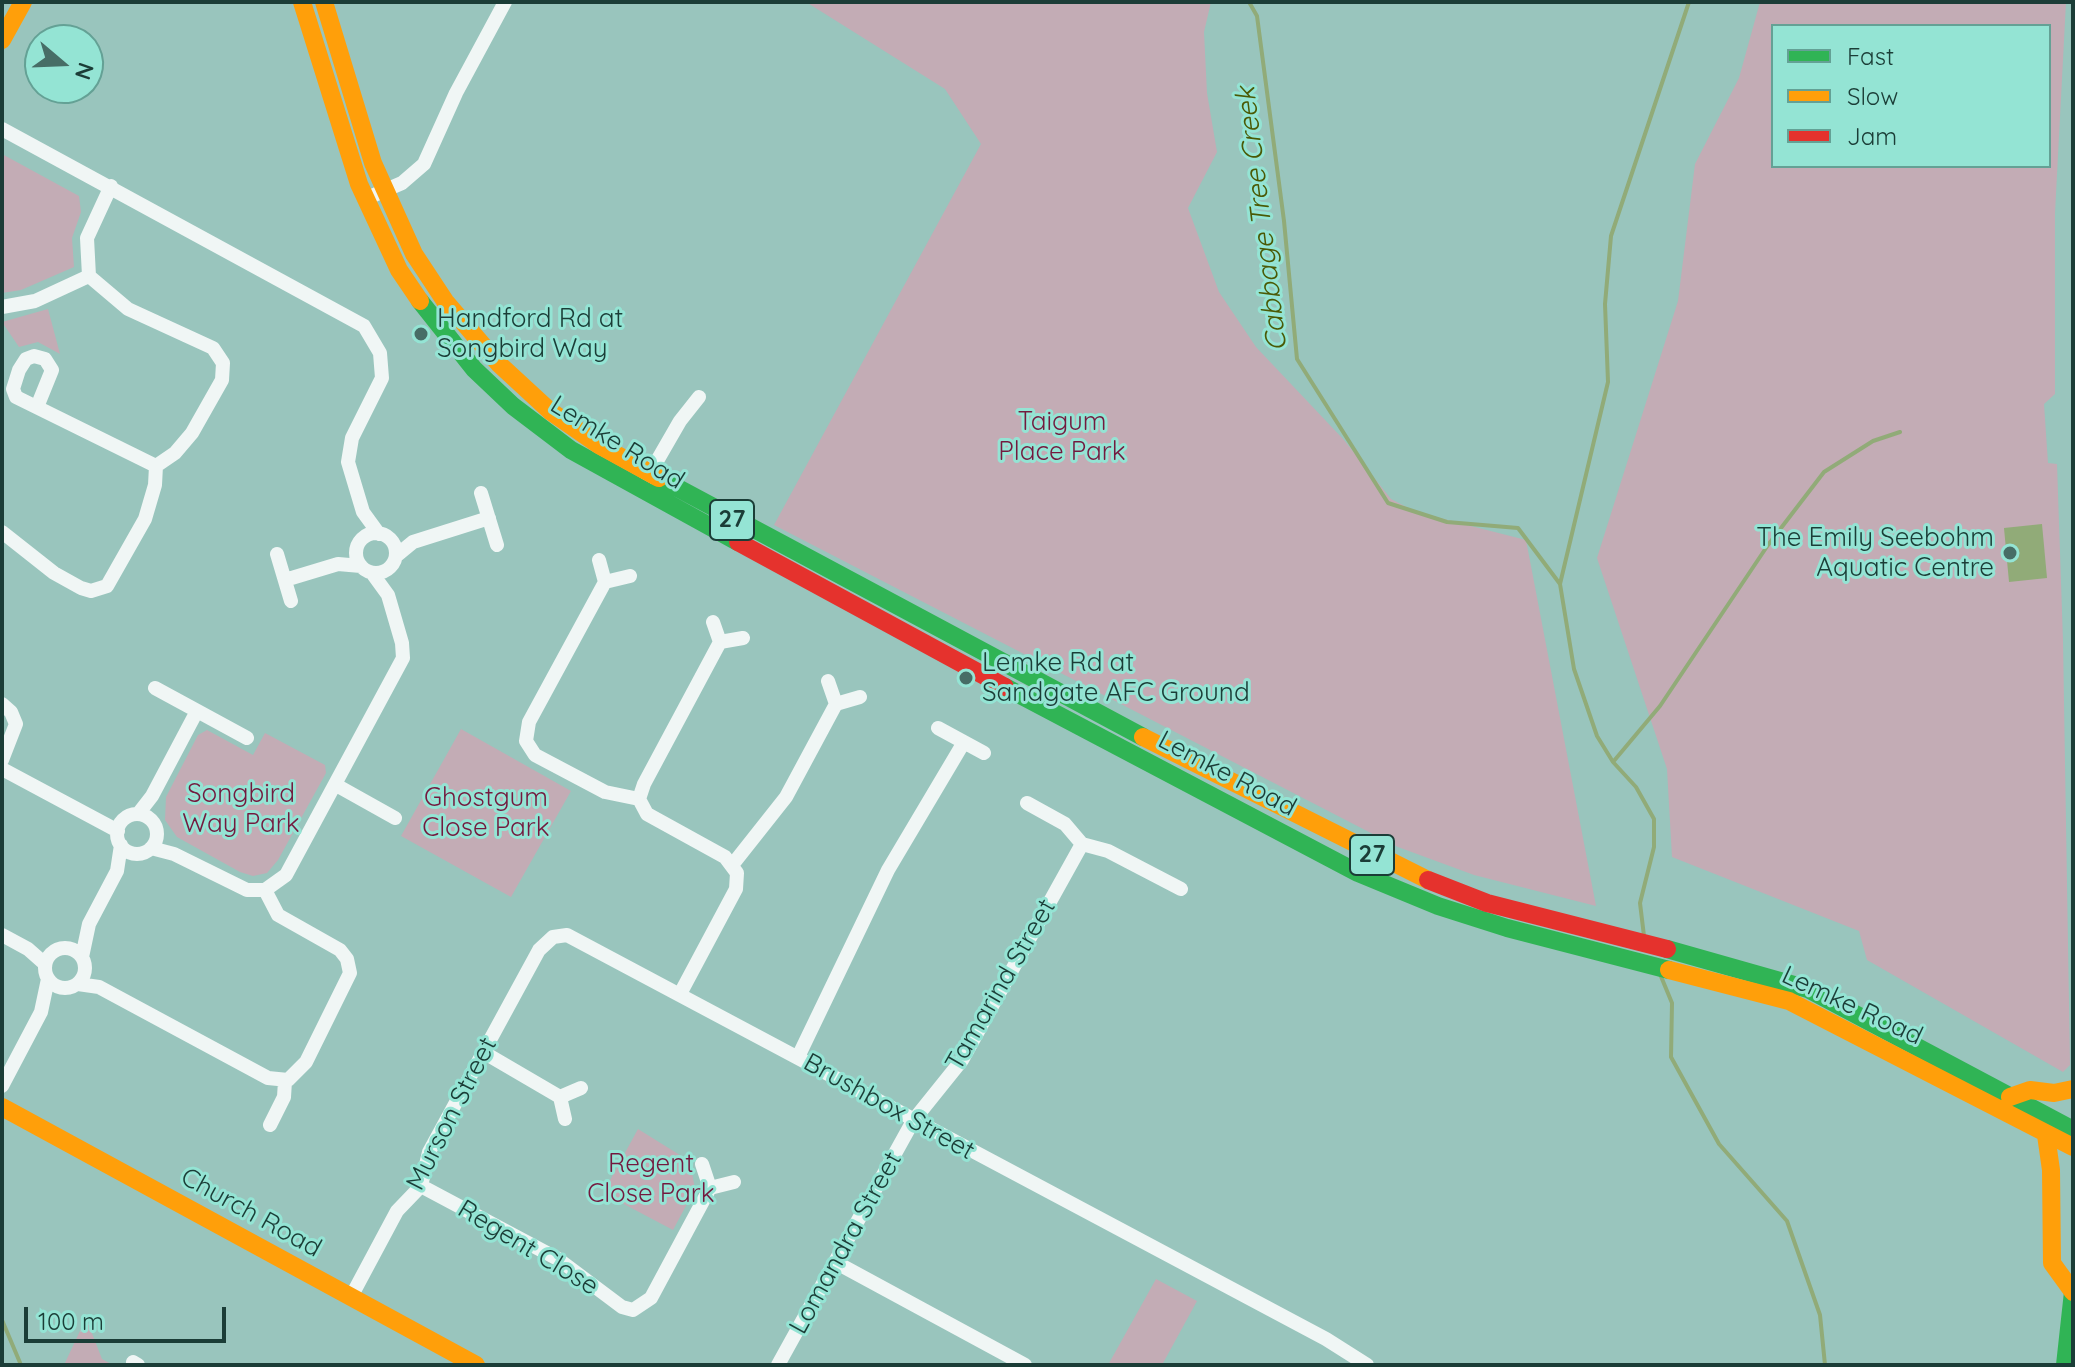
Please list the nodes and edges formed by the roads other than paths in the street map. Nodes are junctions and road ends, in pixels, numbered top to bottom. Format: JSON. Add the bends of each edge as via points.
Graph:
{"nodes":[{"id":1,"x":23,"y":2,"type":"edge"},
{"id":2,"x":302,"y":2,"type":"edge"},
{"id":3,"x":324,"y":2,"type":"edge"},
{"id":4,"x":505,"y":2,"type":"edge"},
{"id":5,"x":2,"y":40,"type":"edge"},
{"id":6,"x":2,"y":129,"type":"edge"},
{"id":7,"x":111,"y":186,"type":"junction"},
{"id":8,"x":384,"y":191,"type":"junction"},
{"id":9,"x":365,"y":199,"type":"junction"},
{"id":10,"x":89,"y":276,"type":"junction"},
{"id":11,"x":2,"y":307,"type":"edge"},
{"id":12,"x":699,"y":397,"type":"dead end"},
{"id":13,"x":37,"y":407,"type":"dead end"},
{"id":14,"x":156,"y":466,"type":"junction"},
{"id":15,"x":644,"y":483,"type":"junction"},
{"id":16,"x":481,"y":493,"type":"dead end"},
{"id":17,"x":363,"y":512,"type":"junction"},
{"id":18,"x":489,"y":518,"type":"junction"},
{"id":19,"x":2,"y":532,"type":"edge"},
{"id":20,"x":360,"y":544,"type":"junction"},
{"id":21,"x":497,"y":545,"type":"dead end"},
{"id":22,"x":389,"y":550,"type":"junction"},
{"id":23,"x":277,"y":554,"type":"dead end"},
{"id":24,"x":599,"y":560,"type":"dead end"},
{"id":25,"x":338,"y":564,"type":"junction"},
{"id":26,"x":366,"y":569,"type":"junction"},
{"id":27,"x":630,"y":576,"type":"dead end"},
{"id":28,"x":285,"y":580,"type":"junction"},
{"id":29,"x":605,"y":582,"type":"junction"},
{"id":30,"x":388,"y":595,"type":"junction"},
{"id":31,"x":291,"y":601,"type":"dead end"},
{"id":32,"x":713,"y":622,"type":"dead end"},
{"id":33,"x":743,"y":638,"type":"dead end"},
{"id":34,"x":720,"y":642,"type":"junction"},
{"id":35,"x":828,"y":681,"type":"dead end"},
{"id":36,"x":155,"y":688,"type":"dead end"},
{"id":37,"x":860,"y":697,"type":"dead end"},
{"id":38,"x":2,"y":704,"type":"edge"},
{"id":39,"x":836,"y":704,"type":"junction"},
{"id":40,"x":197,"y":711,"type":"junction"},
{"id":41,"x":938,"y":728,"type":"dead end"},
{"id":42,"x":247,"y":738,"type":"dead end"},
{"id":43,"x":964,"y":742,"type":"junction"},
{"id":44,"x":984,"y":753,"type":"dead end"},
{"id":45,"x":2,"y":760,"type":"edge"},
{"id":46,"x":2,"y":769,"type":"edge"},
{"id":47,"x":336,"y":785,"type":"junction"},
{"id":48,"x":639,"y":799,"type":"junction"},
{"id":49,"x":1027,"y":803,"type":"dead end"},
{"id":50,"x":144,"y":816,"type":"junction"},
{"id":51,"x":395,"y":818,"type":"dead end"},
{"id":52,"x":120,"y":833,"type":"junction"},
{"id":53,"x":154,"y":843,"type":"junction"},
{"id":54,"x":1082,"y":844,"type":"junction"},
{"id":55,"x":136,"y":853,"type":"junction"},
{"id":56,"x":733,"y":864,"type":"junction"},
{"id":57,"x":117,"y":871,"type":"junction"},
{"id":58,"x":1181,"y":889,"type":"dead end"},
{"id":59,"x":265,"y":890,"type":"junction"},
{"id":60,"x":89,"y":924,"type":"junction"},
{"id":61,"x":2,"y":935,"type":"edge"},
{"id":62,"x":558,"y":935,"type":"joint"},
{"id":63,"x":67,"y":948,"type":"junction"},
{"id":64,"x":48,"y":966,"type":"junction"},
{"id":65,"x":77,"y":975,"type":"junction"},
{"id":66,"x":680,"y":994,"type":"junction"},
{"id":67,"x":41,"y":1012,"type":"junction"},
{"id":68,"x":483,"y":1052,"type":"junction"},
{"id":69,"x":798,"y":1057,"type":"junction"},
{"id":70,"x":285,"y":1081,"type":"junction"},
{"id":71,"x":2,"y":1086,"type":"edge"},
{"id":72,"x":581,"y":1088,"type":"dead end"},
{"id":73,"x":2073,"y":1089,"type":"edge"},
{"id":74,"x":560,"y":1097,"type":"junction"},
{"id":75,"x":2010,"y":1097,"type":"junction"},
{"id":76,"x":2,"y":1107,"type":"edge"},
{"id":77,"x":565,"y":1119,"type":"dead end"},
{"id":78,"x":913,"y":1121,"type":"junction"},
{"id":79,"x":270,"y":1125,"type":"dead end"},
{"id":80,"x":2073,"y":1130,"type":"edge"},
{"id":81,"x":2046,"y":1135,"type":"junction"},
{"id":82,"x":2073,"y":1147,"type":"edge"},
{"id":83,"x":702,"y":1164,"type":"dead end"},
{"id":84,"x":734,"y":1182,"type":"dead end"},
{"id":85,"x":421,"y":1186,"type":"junction"},
{"id":86,"x":710,"y":1188,"type":"junction"},
{"id":87,"x":835,"y":1262,"type":"junction"},
{"id":88,"x":2073,"y":1292,"type":"edge"},
{"id":89,"x":351,"y":1297,"type":"junction"},
{"id":90,"x":476,"y":1365,"type":"edge"},
{"id":91,"x":778,"y":1365,"type":"edge"},
{"id":92,"x":1025,"y":1365,"type":"edge"},
{"id":93,"x":1367,"y":1365,"type":"edge"},
{"id":94,"x":2065,"y":1365,"type":"edge"}],
"edges":[{"from":1,"to":5,"type":"main road"},
{"from":2,"to":9,"type":"main road","name":"Lemke Road","number":"27"},
{"from":3,"to":8,"type":"main road","name":"Lemke Road","number":"27"},
{"from":4,"to":8,"type":"street","via":[[449,105],[424,164]]},
{"from":6,"to":7,"type":"street"},
{"from":7,"to":10,"type":"street","via":[[87,238]]},
{"from":7,"to":17,"type":"street","via":[[357,321],[380,353],[380,384],[348,452]]},
{"from":8,"to":9,"type":"street"},
{"from":8,"to":15,"type":"main road","name":"Lemke Road","number":"27","via":[[414,254],[445,301],[499,364]]},
{"from":9,"to":15,"type":"main road","name":"Lemke Road","number":"27","via":[[399,270],[452,346],[542,430]]},
{"from":10,"to":11,"type":"street","via":[[35,301]]},
{"from":10,"to":14,"type":"street","via":[[128,309],[208,345],[223,363],[222,380],[192,433]]},
{"from":12,"to":15,"type":"street"},
{"from":13,"to":14,"type":"street"},
{"from":14,"to":19,"type":"street","via":[[145,519],[116,576],[102,589],[86,590],[60,577]]},
{"from":15,"to":75,"type":"main road","name":"Lemke Road","number":"27","via":[[1397,867],[1487,903],[1782,979],[1835,1001]]},
{"from":15,"to":81,"type":"main road","name":"Lemke Road","number":"27","via":[[1358,873],[1471,917],[1789,1001]]},
{"from":16,"to":18,"type":"street"},
{"from":17,"to":20,"type":"street"},
{"from":17,"to":22,"type":"street"},
{"from":18,"to":21,"type":"street"},
{"from":18,"to":22,"type":"street"},
{"from":20,"to":22,"type":"street"},
{"from":20,"to":25,"type":"street"},
{"from":20,"to":26,"type":"street"},
{"from":22,"to":26,"type":"street"},
{"from":22,"to":30,"type":"street"},
{"from":23,"to":28,"type":"street"},
{"from":24,"to":29,"type":"street"},
{"from":25,"to":26,"type":"street"},
{"from":25,"to":28,"type":"street"},
{"from":26,"to":30,"type":"street"},
{"from":27,"to":29,"type":"street"},
{"from":28,"to":31,"type":"street"},
{"from":29,"to":48,"type":"street","via":[[529,722],[526,741],[535,755],[605,792]]},
{"from":30,"to":47,"type":"street","via":[[403,658]]},
{"from":32,"to":34,"type":"street"},
{"from":33,"to":34,"type":"street"},
{"from":34,"to":48,"type":"street"},
{"from":35,"to":39,"type":"street"},
{"from":36,"to":40,"type":"street"},
{"from":37,"to":39,"type":"street"},
{"from":38,"to":45,"type":"street","via":[[16,724]]},
{"from":39,"to":56,"type":"street","via":[[786,797]]},
{"from":40,"to":42,"type":"street"},
{"from":40,"to":50,"type":"street"},
{"from":41,"to":43,"type":"street"},
{"from":43,"to":44,"type":"street"},
{"from":43,"to":69,"type":"street","via":[[888,870]]},
{"from":46,"to":52,"type":"street"},
{"from":47,"to":51,"type":"street"},
{"from":47,"to":59,"type":"street","via":[[286,875]]},
{"from":48,"to":56,"type":"street","via":[[652,818]]},
{"from":49,"to":54,"type":"street","via":[[1065,824]]},
{"from":50,"to":52,"type":"street"},
{"from":50,"to":53,"type":"street"},
{"from":52,"to":55,"type":"street"},
{"from":52,"to":57,"type":"street"},
{"from":53,"to":55,"type":"street"},
{"from":53,"to":59,"type":"street","via":[[241,889]]},
{"from":54,"to":58,"type":"street","via":[[1108,851]]},
{"from":54,"to":78,"type":"street","name":"Tamarind Street","via":[[962,1060]]},
{"from":55,"to":57,"type":"street"},
{"from":56,"to":66,"type":"street","via":[[736,889]]},
{"from":57,"to":60,"type":"street"},
{"from":59,"to":70,"type":"street","via":[[278,915],[340,950],[350,973],[301,1069]]},
{"from":60,"to":63,"type":"street"},
{"from":60,"to":65,"type":"street"},
{"from":61,"to":64,"type":"street"},
{"from":62,"to":66,"type":"street","name":"Brushbox Street","via":[[579,939]]},
{"from":62,"to":68,"type":"street","name":"Murson Street","via":[[539,950]]},
{"from":63,"to":64,"type":"street"},
{"from":63,"to":65,"type":"street"},
{"from":64,"to":65,"type":"street"},
{"from":64,"to":67,"type":"street"},
{"from":65,"to":67,"type":"street"},
{"from":65,"to":70,"type":"street","via":[[262,1075]]},
{"from":66,"to":69,"type":"street","name":"Brushbox Street"},
{"from":67,"to":71,"type":"street"},
{"from":68,"to":74,"type":"street"},
{"from":68,"to":85,"type":"street","name":"Murson Street","via":[[426,1159]]},
{"from":69,"to":78,"type":"street","name":"Brushbox Street"},
{"from":70,"to":79,"type":"street","via":[[284,1097]]},
{"from":72,"to":74,"type":"street"},
{"from":73,"to":75,"type":"main road","via":[[2030,1090]]},
{"from":74,"to":77,"type":"street"},
{"from":75,"to":80,"type":"main road","name":"Lemke Road","number":"27"},
{"from":76,"to":89,"type":"main road","name":"Church Road"},
{"from":78,"to":87,"type":"street","name":"Lomandra Street"},
{"from":78,"to":93,"type":"street","name":"Brushbox Street"},
{"from":81,"to":82,"type":"main road","name":"Lemke Road","number":"27"},
{"from":81,"to":88,"type":"main road","via":[[2052,1263]]},
{"from":83,"to":86,"type":"street"},
{"from":84,"to":86,"type":"street"},
{"from":85,"to":86,"type":"street","name":"Regent Close","via":[[558,1259],[633,1310],[651,1298]]},
{"from":85,"to":89,"type":"street","name":"Murson Street","via":[[397,1211]]},
{"from":87,"to":91,"type":"street","name":"Lomandra Street"},
{"from":87,"to":92,"type":"street"},
{"from":88,"to":94,"type":"main road"},
{"from":89,"to":90,"type":"main road","name":"Church Road"}]}
